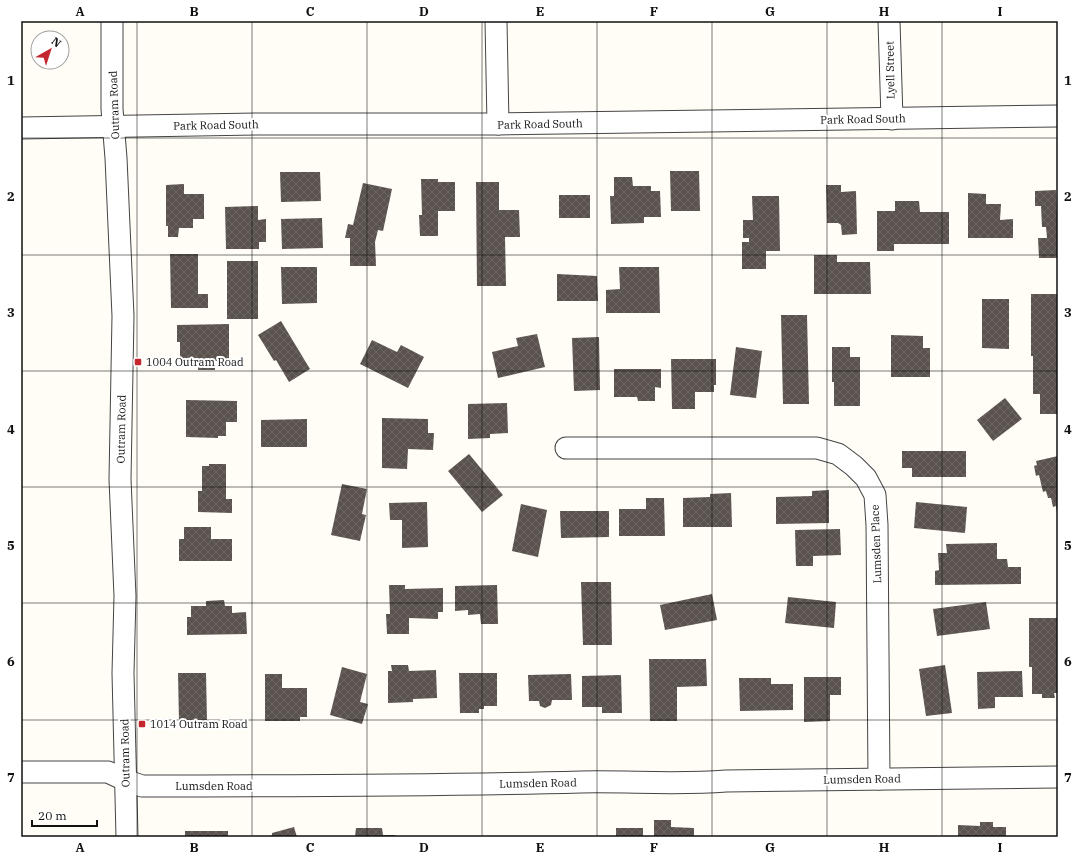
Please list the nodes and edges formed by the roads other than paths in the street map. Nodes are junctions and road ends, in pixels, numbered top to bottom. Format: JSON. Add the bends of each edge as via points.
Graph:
{"nodes":[{"id":1,"x":112,"y":21,"type":"edge"},
{"id":2,"x":496,"y":21,"type":"edge"},
{"id":3,"x":889,"y":21,"type":"edge"},
{"id":4,"x":1058,"y":116,"type":"edge"},
{"id":5,"x":892,"y":119,"type":"junction"},
{"id":6,"x":498,"y":124,"type":"junction"},
{"id":7,"x":113,"y":127,"type":"junction"},
{"id":8,"x":21,"y":128,"type":"edge"},
{"id":9,"x":566,"y":448,"type":"dead end"},
{"id":10,"x":21,"y":772,"type":"edge"},
{"id":11,"x":1058,"y":777,"type":"edge"},
{"id":12,"x":879,"y":778,"type":"junction"},
{"id":13,"x":125,"y":780,"type":"junction"},
{"id":14,"x":127,"y":837,"type":"edge"}],
"edges":[{"from":1,"to":7,"type":"street","name":"Outram Road"},
{"from":2,"to":6,"type":"street"},
{"from":3,"to":5,"type":"street","name":"Lyell Street"},
{"from":4,"to":5,"type":"street","name":"Park Road South"},
{"from":5,"to":6,"type":"street","name":"Park Road South"},
{"from":6,"to":7,"type":"street","name":"Park Road South"},
{"from":7,"to":8,"type":"street","name":"Park Road South"},
{"from":7,"to":13,"type":"street","name":"Outram Road","via":[[123,316],[120,479],[125,596]]},
{"from":9,"to":12,"type":"street","name":"Lumsden Place","via":[[816,448],[838,454],[866,478],[875,495],[877,525]]},
{"from":10,"to":13,"type":"street","name":"Lumsden Road","via":[[108,772]]},
{"from":11,"to":12,"type":"street","name":"Lumsden Road"},
{"from":12,"to":13,"type":"street","name":"Lumsden Road","via":[[701,783],[322,786],[142,786]]},
{"from":13,"to":14,"type":"street","name":"Outram Road"}]}
